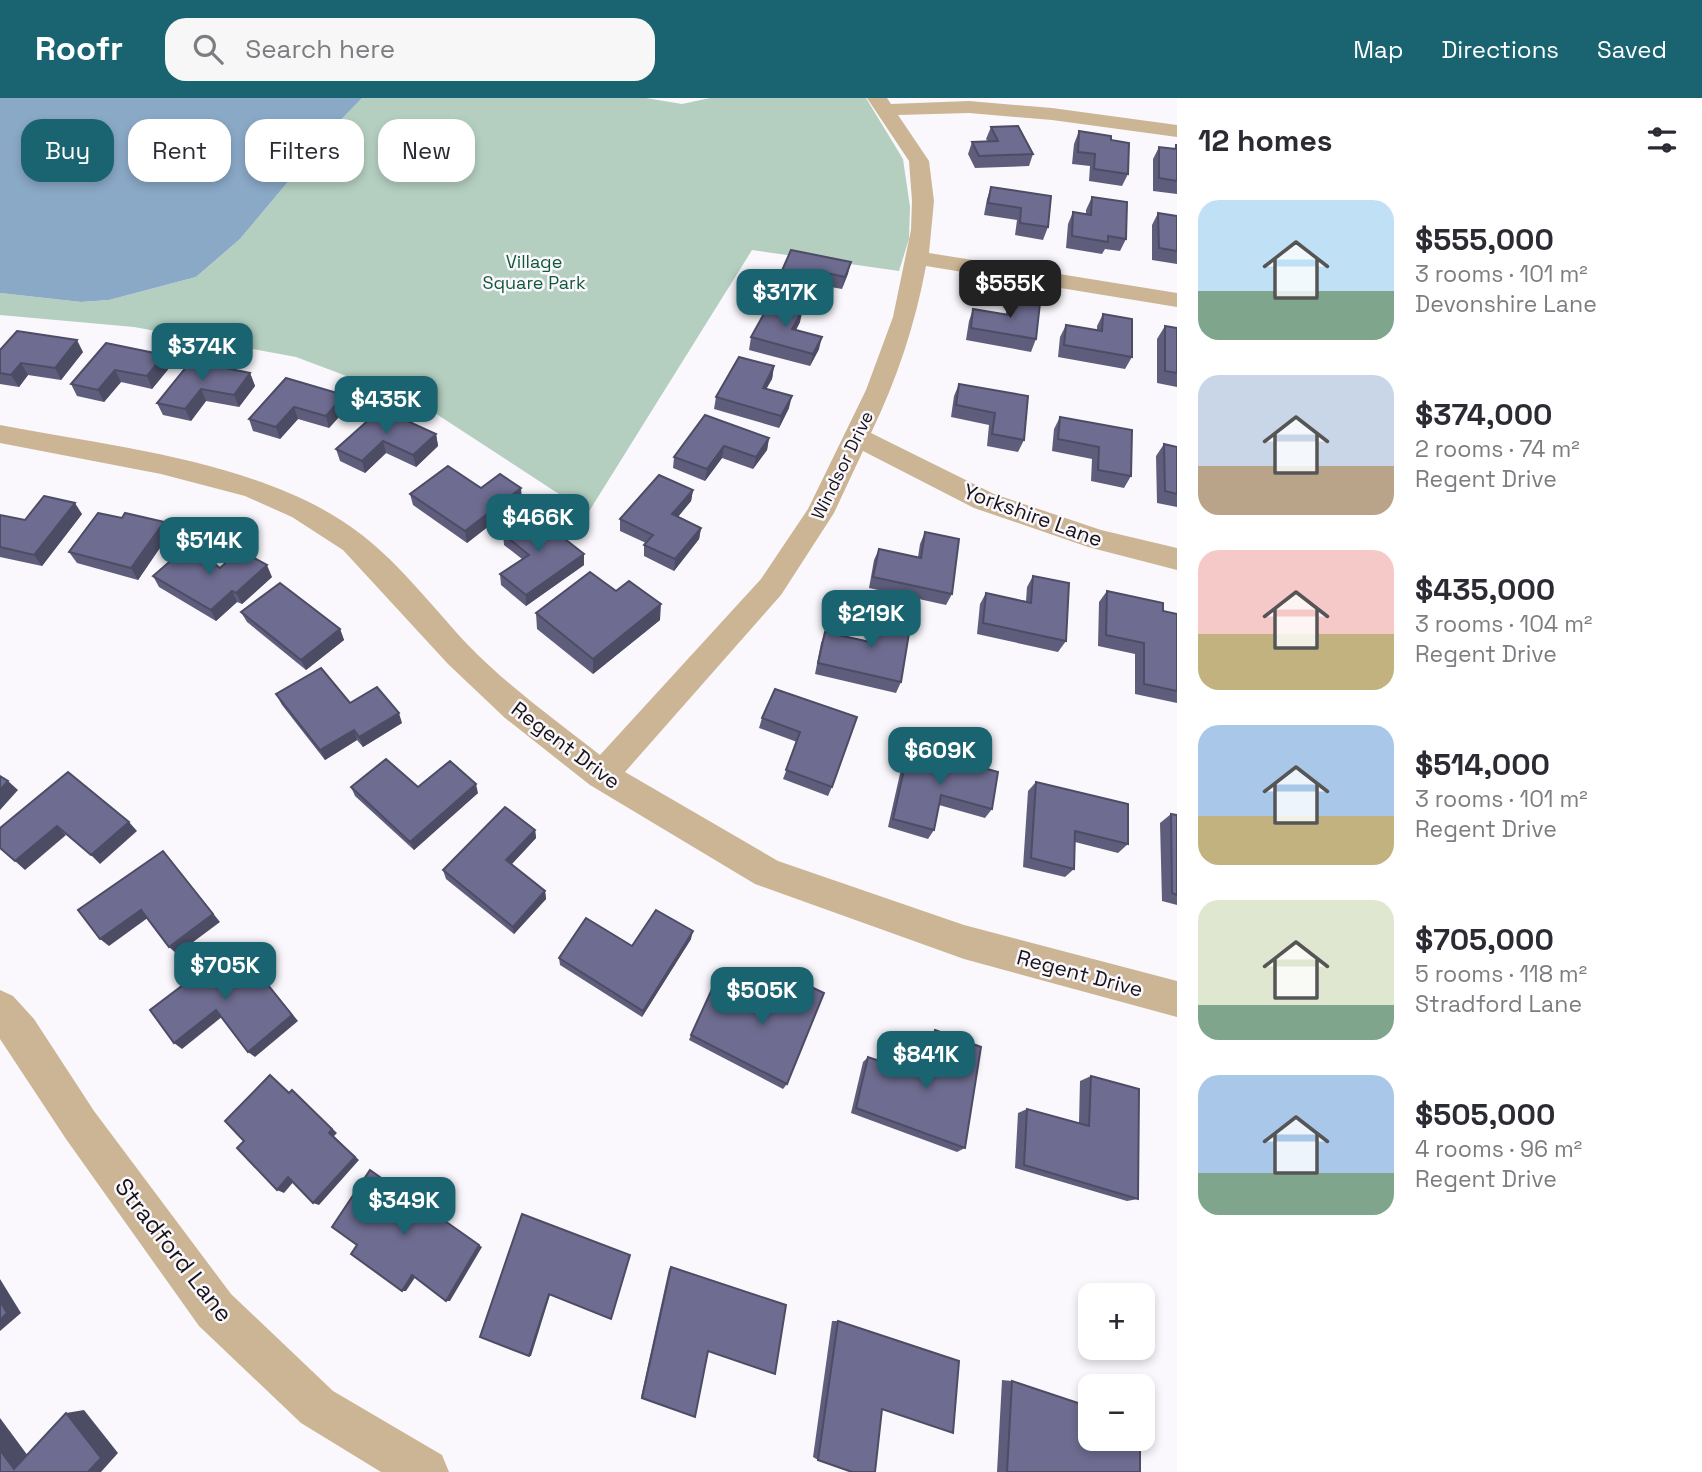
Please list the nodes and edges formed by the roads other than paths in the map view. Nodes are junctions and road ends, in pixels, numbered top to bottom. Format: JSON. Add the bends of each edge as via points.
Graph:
{"nodes":[{"id":1,"x":881,"y":104,"type":"edge"},
{"id":2,"x":1177,"y":131,"type":"edge"},
{"id":3,"x":918,"y":258,"type":"junction"},
{"id":4,"x":1177,"y":300,"type":"edge"},
{"id":5,"x":0,"y":434,"type":"edge"},
{"id":6,"x":857,"y":437,"type":"junction"},
{"id":7,"x":1177,"y":559,"type":"edge"},
{"id":8,"x":602,"y":775,"type":"junction"},
{"id":9,"x":1177,"y":999,"type":"edge"},
{"id":10,"x":0,"y":1009,"type":"edge"},
{"id":11,"x":425,"y":1472,"type":"edge"}],
"edges":[{"from":1,"to":2,"type":"street","via":[[1052,114]]},
{"from":1,"to":3,"type":"street","name":"Windsor Drive","via":[[919,161],[922,230]]},
{"from":3,"to":4,"type":"street"},
{"from":3,"to":6,"type":"street","name":"Windsor Drive","via":[[905,317]]},
{"from":5,"to":8,"type":"street","name":"Regent Drive","via":[[174,469],[253,489],[302,510],[353,543],[516,709]]},
{"from":6,"to":7,"type":"street","name":"Yorkshire Lane","via":[[984,501],[1098,540]]},
{"from":6,"to":8,"type":"street","name":"Windsor Drive","via":[[820,513],[771,587]]},
{"from":8,"to":9,"type":"street","name":"Regent Drive","via":[[767,873],[964,942]]},
{"from":10,"to":11,"type":"street","name":"Stradford Lane","via":[[215,1310],[317,1407]]}]}
